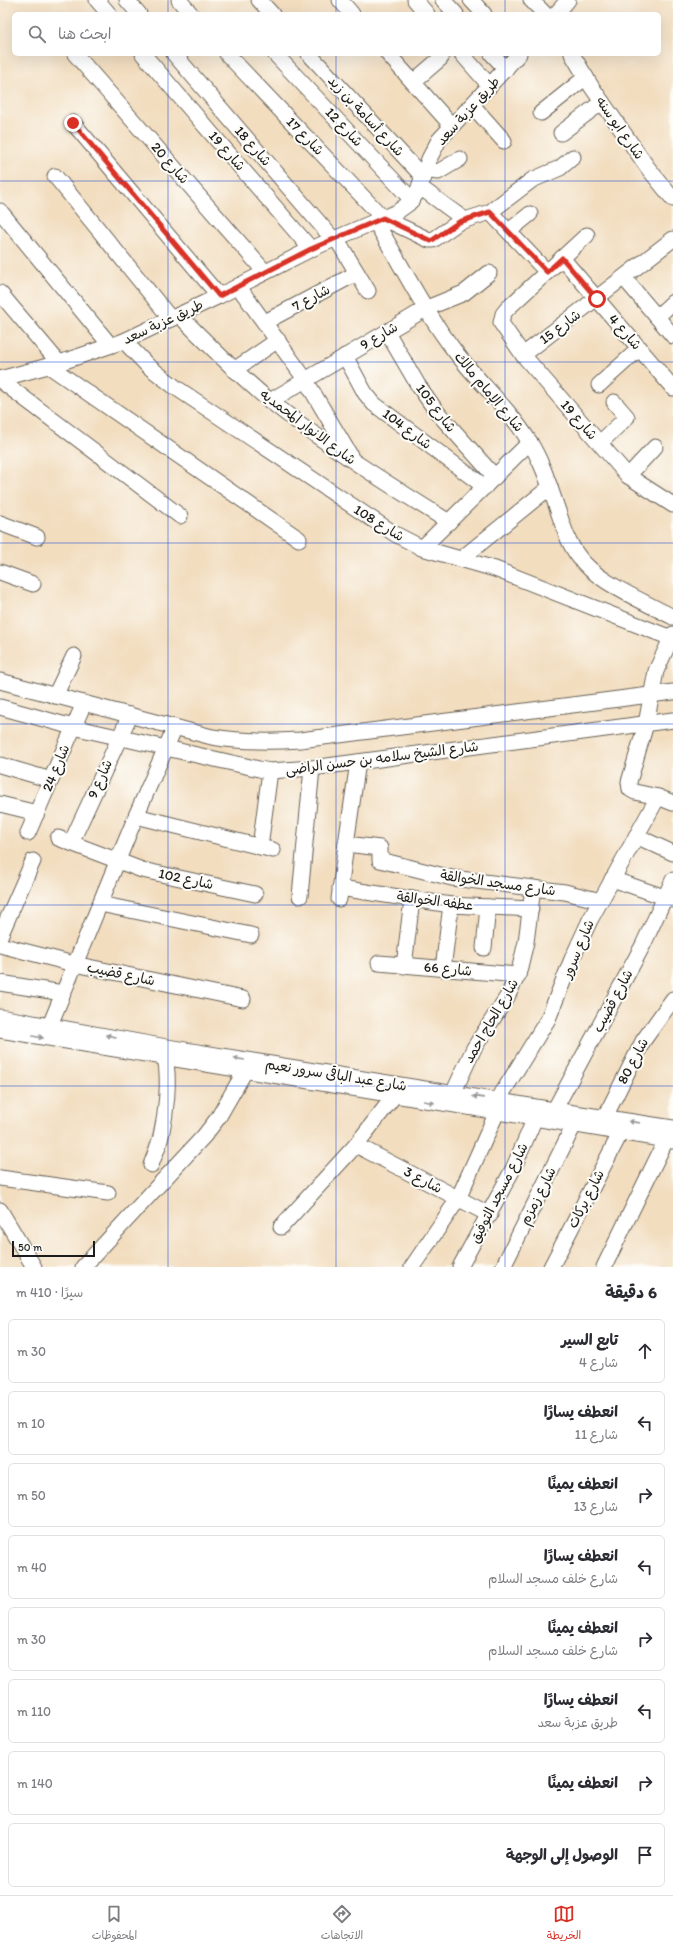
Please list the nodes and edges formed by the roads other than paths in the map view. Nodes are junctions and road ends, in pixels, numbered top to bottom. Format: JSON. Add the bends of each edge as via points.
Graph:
{"nodes":[{"id":1,"x":97,"y":0,"type":"edge"},
{"id":2,"x":127,"y":0,"type":"edge"},
{"id":3,"x":179,"y":0,"type":"edge"},
{"id":4,"x":259,"y":0,"type":"edge"},
{"id":5,"x":340,"y":0,"type":"edge"},
{"id":6,"x":415,"y":0,"type":"edge"},
{"id":7,"x":443,"y":0,"type":"edge"},
{"id":8,"x":471,"y":0,"type":"edge"},
{"id":9,"x":531,"y":0,"type":"edge"},
{"id":10,"x":568,"y":0,"type":"edge"},
{"id":11,"x":107,"y":12,"type":"edge"},
{"id":12,"x":137,"y":12,"type":"edge"},
{"id":13,"x":189,"y":12,"type":"edge"},
{"id":14,"x":270,"y":12,"type":"edge"},
{"id":15,"x":350,"y":12,"type":"edge"},
{"id":16,"x":425,"y":12,"type":"edge"},
{"id":17,"x":454,"y":12,"type":"edge"},
{"id":18,"x":482,"y":12,"type":"edge"},
{"id":19,"x":543,"y":12,"type":"edge"},
{"id":20,"x":558,"y":12,"type":"edge"},
{"id":21,"x":77,"y":56,"type":"edge"},
{"id":22,"x":145,"y":56,"type":"edge"},
{"id":23,"x":176,"y":56,"type":"edge"},
{"id":24,"x":229,"y":56,"type":"edge"},
{"id":25,"x":278,"y":56,"type":"edge"},
{"id":26,"x":311,"y":56,"type":"edge"},
{"id":27,"x":393,"y":56,"type":"edge"},
{"id":28,"x":464,"y":56,"type":"edge"},
{"id":29,"x":494,"y":56,"type":"edge"},
{"id":30,"x":517,"y":56,"type":"edge"},
{"id":31,"x":573,"y":56,"type":"edge"},
{"id":32,"x":441,"y":58,"type":"dead end"},
{"id":33,"x":506,"y":69,"type":"junction"},
{"id":34,"x":586,"y":77,"type":"junction"},
{"id":35,"x":413,"y":82,"type":"junction"},
{"id":36,"x":490,"y":86,"type":"junction"},
{"id":37,"x":602,"y":102,"type":"junction"},
{"id":38,"x":472,"y":105,"type":"junction"},
{"id":39,"x":541,"y":114,"type":"dead end"},
{"id":40,"x":73,"y":123,"type":"dead end"},
{"id":41,"x":452,"y":126,"type":"junction"},
{"id":42,"x":561,"y":133,"type":"dead end"},
{"id":43,"x":504,"y":141,"type":"dead end"},
{"id":44,"x":573,"y":157,"type":"dead end"},
{"id":45,"x":460,"y":159,"type":"dead end"},
{"id":46,"x":55,"y":176,"type":"dead end"},
{"id":47,"x":423,"y":178,"type":"junction"},
{"id":48,"x":412,"y":200,"type":"junction"},
{"id":49,"x":673,"y":200,"type":"edge"},
{"id":50,"x":0,"y":211,"type":"edge"},
{"id":51,"x":490,"y":212,"type":"junction"},
{"id":52,"x":530,"y":214,"type":"dead end"},
{"id":53,"x":379,"y":220,"type":"junction"},
{"id":54,"x":465,"y":220,"type":"junction"},
{"id":55,"x":509,"y":232,"type":"junction"},
{"id":56,"x":588,"y":235,"type":"dead end"},
{"id":57,"x":334,"y":238,"type":"junction"},
{"id":58,"x":673,"y":239,"type":"edge"},
{"id":59,"x":311,"y":249,"type":"junction"},
{"id":60,"x":562,"y":258,"type":"junction"},
{"id":61,"x":265,"y":272,"type":"junction"},
{"id":62,"x":547,"y":272,"type":"junction"},
{"id":63,"x":357,"y":273,"type":"junction"},
{"id":64,"x":489,"y":273,"type":"dead end"},
{"id":65,"x":624,"y":278,"type":"junction"},
{"id":66,"x":238,"y":286,"type":"junction"},
{"id":67,"x":368,"y":291,"type":"dead end"},
{"id":68,"x":0,"y":293,"type":"edge"},
{"id":69,"x":219,"y":296,"type":"junction"},
{"id":70,"x":597,"y":299,"type":"junction"},
{"id":71,"x":673,"y":302,"type":"edge"},
{"id":72,"x":427,"y":308,"type":"junction"},
{"id":73,"x":657,"y":316,"type":"junction"},
{"id":74,"x":175,"y":317,"type":"junction"},
{"id":75,"x":265,"y":322,"type":"junction"},
{"id":76,"x":387,"y":332,"type":"junction"},
{"id":77,"x":673,"y":336,"type":"edge"},
{"id":78,"x":278,"y":340,"type":"junction"},
{"id":79,"x":117,"y":343,"type":"junction"},
{"id":80,"x":640,"y":348,"type":"junction"},
{"id":81,"x":523,"y":355,"type":"junction"},
{"id":82,"x":345,"y":356,"type":"junction"},
{"id":83,"x":54,"y":365,"type":"junction"},
{"id":84,"x":234,"y":370,"type":"junction"},
{"id":85,"x":0,"y":379,"type":"edge"},
{"id":86,"x":305,"y":379,"type":"junction"},
{"id":87,"x":599,"y":385,"type":"dead end"},
{"id":88,"x":673,"y":388,"type":"edge"},
{"id":89,"x":270,"y":401,"type":"junction"},
{"id":90,"x":614,"y":402,"type":"dead end"},
{"id":91,"x":530,"y":442,"type":"junction"},
{"id":92,"x":600,"y":443,"type":"junction"},
{"id":93,"x":655,"y":447,"type":"dead end"},
{"id":94,"x":353,"y":461,"type":"junction"},
{"id":95,"x":628,"y":476,"type":"junction"},
{"id":96,"x":490,"y":482,"type":"junction"},
{"id":97,"x":550,"y":487,"type":"junction"},
{"id":98,"x":673,"y":505,"type":"edge"},
{"id":99,"x":180,"y":516,"type":"dead end"},
{"id":100,"x":0,"y":522,"type":"edge"},
{"id":101,"x":449,"y":522,"type":"junction"},
{"id":102,"x":37,"y":537,"type":"dead end"},
{"id":103,"x":300,"y":539,"type":"dead end"},
{"id":104,"x":422,"y":548,"type":"junction"},
{"id":105,"x":461,"y":559,"type":"junction"},
{"id":106,"x":0,"y":572,"type":"edge"},
{"id":107,"x":33,"y":584,"type":"dead end"},
{"id":108,"x":673,"y":617,"type":"edge"},
{"id":109,"x":672,"y":636,"type":"edge"},
{"id":110,"x":74,"y":656,"type":"dead end"},
{"id":111,"x":0,"y":681,"type":"edge"},
{"id":112,"x":673,"y":692,"type":"edge"},
{"id":113,"x":650,"y":695,"type":"junction"},
{"id":114,"x":55,"y":696,"type":"junction"},
{"id":115,"x":84,"y":703,"type":"junction"},
{"id":116,"x":0,"y":707,"type":"edge"},
{"id":117,"x":130,"y":715,"type":"junction"},
{"id":118,"x":673,"y":720,"type":"edge"},
{"id":119,"x":646,"y":724,"type":"junction"},
{"id":120,"x":73,"y":727,"type":"junction"},
{"id":121,"x":175,"y":727,"type":"junction"},
{"id":122,"x":119,"y":738,"type":"junction"},
{"id":123,"x":166,"y":749,"type":"junction"},
{"id":124,"x":358,"y":762,"type":"junction"},
{"id":125,"x":0,"y":765,"type":"edge"},
{"id":126,"x":312,"y":768,"type":"junction"},
{"id":127,"x":270,"y":771,"type":"junction"},
{"id":128,"x":51,"y":780,"type":"junction"},
{"id":129,"x":658,"y":797,"type":"junction"},
{"id":130,"x":673,"y":803,"type":"edge"},
{"id":131,"x":0,"y":804,"type":"edge"},
{"id":132,"x":37,"y":812,"type":"junction"},
{"id":133,"x":136,"y":816,"type":"junction"},
{"id":134,"x":28,"y":832,"type":"dead end"},
{"id":135,"x":636,"y":836,"type":"junction"},
{"id":136,"x":65,"y":840,"type":"joint"},
{"id":137,"x":346,"y":844,"type":"junction"},
{"id":138,"x":673,"y":853,"type":"edge"},
{"id":139,"x":33,"y":862,"type":"dead end"},
{"id":140,"x":117,"y":862,"type":"junction"},
{"id":141,"x":612,"y":879,"type":"junction"},
{"id":142,"x":673,"y":880,"type":"edge"},
{"id":143,"x":533,"y":888,"type":"junction"},
{"id":144,"x":255,"y":894,"type":"dead end"},
{"id":145,"x":300,"y":896,"type":"dead end"},
{"id":146,"x":412,"y":899,"type":"junction"},
{"id":147,"x":668,"y":899,"type":"edge"},
{"id":148,"x":601,"y":901,"type":"junction"},
{"id":149,"x":100,"y":904,"type":"junction"},
{"id":150,"x":451,"y":905,"type":"junction"},
{"id":151,"x":488,"y":907,"type":"junction"},
{"id":152,"x":530,"y":909,"type":"junction"},
{"id":153,"x":251,"y":935,"type":"dead end"},
{"id":154,"x":0,"y":936,"type":"edge"},
{"id":155,"x":0,"y":945,"type":"edge"},
{"id":156,"x":484,"y":948,"type":"dead end"},
{"id":157,"x":379,"y":963,"type":"dead end"},
{"id":158,"x":74,"y":964,"type":"junction"},
{"id":159,"x":404,"y":966,"type":"junction"},
{"id":160,"x":443,"y":969,"type":"junction"},
{"id":161,"x":518,"y":976,"type":"junction"},
{"id":162,"x":0,"y":983,"type":"edge"},
{"id":163,"x":63,"y":993,"type":"junction"},
{"id":164,"x":673,"y":998,"type":"edge"},
{"id":165,"x":243,"y":999,"type":"dead end"},
{"id":166,"x":0,"y":1017,"type":"edge"},
{"id":167,"x":50,"y":1025,"type":"junction"},
{"id":168,"x":0,"y":1030,"type":"edge"},
{"id":169,"x":165,"y":1058,"type":"junction"},
{"id":170,"x":245,"y":1071,"type":"junction"},
{"id":171,"x":394,"y":1096,"type":"junction"},
{"id":172,"x":450,"y":1099,"type":"junction"},
{"id":173,"x":498,"y":1106,"type":"junction"},
{"id":174,"x":546,"y":1117,"type":"junction"},
{"id":175,"x":602,"y":1123,"type":"junction"},
{"id":176,"x":574,"y":1125,"type":"junction"},
{"id":177,"x":621,"y":1132,"type":"junction"},
{"id":178,"x":671,"y":1134,"type":"edge"},
{"id":179,"x":356,"y":1145,"type":"junction"},
{"id":180,"x":151,"y":1165,"type":"dead end"},
{"id":181,"x":0,"y":1178,"type":"edge"},
{"id":182,"x":108,"y":1193,"type":"dead end"},
{"id":183,"x":458,"y":1199,"type":"junction"},
{"id":184,"x":0,"y":1210,"type":"edge"},
{"id":185,"x":490,"y":1215,"type":"junction"},
{"id":186,"x":281,"y":1227,"type":"dead end"},
{"id":187,"x":34,"y":1267,"type":"edge"},
{"id":188,"x":84,"y":1267,"type":"edge"},
{"id":189,"x":412,"y":1267,"type":"edge"},
{"id":190,"x":460,"y":1267,"type":"edge"},
{"id":191,"x":503,"y":1267,"type":"edge"},
{"id":192,"x":551,"y":1267,"type":"edge"},
{"id":193,"x":604,"y":1267,"type":"edge"}],
"edges":[{"from":1,"to":11,"type":"street"},
{"from":2,"to":12,"type":"street"},
{"from":3,"to":13,"type":"street"},
{"from":4,"to":14,"type":"street"},
{"from":5,"to":15,"type":"street"},
{"from":6,"to":16,"type":"street"},
{"from":7,"to":17,"type":"street"},
{"from":8,"to":18,"type":"street"},
{"from":9,"to":19,"type":"street"},
{"from":10,"to":20,"type":"street"},
{"from":21,"to":61,"type":"street","name":"شارع 20"},
{"from":22,"to":59,"type":"street","name":"شارع 19"},
{"from":23,"to":57,"type":"street","name":"شارع 18"},
{"from":24,"to":53,"type":"street","name":"شارع 17"},
{"from":25,"to":48,"type":"street","name":"شارع 12"},
{"from":26,"to":47,"type":"street","name":"شارع أسامة بن زيد"},
{"from":27,"to":35,"type":"street"},
{"from":28,"to":36,"type":"street"},
{"from":29,"to":33,"type":"street"},
{"from":30,"to":33,"type":"street","name":"طريق عزبة سعد"},
{"from":31,"to":34,"type":"street","name":"شارع ابو سنه"},
{"from":32,"to":35,"type":"street"},
{"from":33,"to":36,"type":"street","name":"طريق عزبة سعد"},
{"from":34,"to":37,"type":"street","name":"شارع ابو سنه"},
{"from":34,"to":39,"type":"street"},
{"from":35,"to":41,"type":"street"},
{"from":36,"to":38,"type":"street","name":"طريق عزبة سعد"},
{"from":37,"to":42,"type":"street"},
{"from":37,"to":49,"type":"street","name":"شارع ابو سنه"},
{"from":38,"to":41,"type":"street","name":"طريق عزبة سعد"},
{"from":38,"to":43,"type":"street"},
{"from":40,"to":69,"type":"street"},
{"from":41,"to":47,"type":"street","name":"طريق عزبة سعد","via":[[434,150]]},
{"from":44,"to":51,"type":"street","via":[[560,168],[532,180]]},
{"from":45,"to":47,"type":"street"},
{"from":46,"to":74,"type":"street","name":"شارع الانوار المحمديه"},
{"from":47,"to":48,"type":"street","name":"طريق عزبة سعد"},
{"from":47,"to":54,"type":"street","name":"شارع أسامة بن زيد"},
{"from":48,"to":53,"type":"street","name":"طريق عزبة سعد"},
{"from":50,"to":79,"type":"street","name":"شارع 108"},
{"from":51,"to":54,"type":"street"},
{"from":51,"to":55,"type":"street"},
{"from":52,"to":55,"type":"street"},
{"from":53,"to":54,"type":"street","via":[[431,241]]},
{"from":53,"to":57,"type":"street","name":"طريق عزبة سعد"},
{"from":53,"to":72,"type":"street","name":"شارع الإمام مالك"},
{"from":55,"to":62,"type":"street"},
{"from":56,"to":60,"type":"street"},
{"from":57,"to":59,"type":"street","name":"طريق عزبة سعد"},
{"from":57,"to":63,"type":"street","name":"شارع 18"},
{"from":58,"to":65,"type":"street","name":"شارع 15"},
{"from":59,"to":61,"type":"street","name":"طريق عزبة سعد"},
{"from":60,"to":62,"type":"street"},
{"from":60,"to":70,"type":"street","name":"شارع 4"},
{"from":61,"to":66,"type":"street","name":"طريق عزبة سعد"},
{"from":62,"to":81,"type":"street","name":"شارع 19","via":[[507,309],[501,319],[502,327]]},
{"from":63,"to":67,"type":"street","name":"شارع 18"},
{"from":63,"to":75,"type":"street","name":"شارع 7"},
{"from":64,"to":72,"type":"street","name":"شارع 9","via":[[464,293]]},
{"from":65,"to":70,"type":"street","name":"شارع 15"},
{"from":65,"to":73,"type":"street"},
{"from":66,"to":69,"type":"street","name":"طريق عزبة سعد"},
{"from":66,"to":75,"type":"street"},
{"from":68,"to":83,"type":"street"},
{"from":69,"to":74,"type":"street","name":"طريق عزبة سعد"},
{"from":70,"to":80,"type":"street","name":"شارع 4"},
{"from":70,"to":81,"type":"street","name":"شارع 15"},
{"from":71,"to":73,"type":"street"},
{"from":72,"to":76,"type":"street","name":"شارع 9"},
{"from":72,"to":91,"type":"street","name":"شارع الإمام مالك","via":[[453,349],[505,408]]},
{"from":73,"to":77,"type":"street"},
{"from":74,"to":79,"type":"street","name":"طريق عزبة سعد"},
{"from":74,"to":84,"type":"street","name":"شارع الانوار المحمديه"},
{"from":75,"to":78,"type":"street"},
{"from":76,"to":82,"type":"street","name":"شارع 9"},
{"from":76,"to":96,"type":"street","name":"شارع 105","via":[[430,403]]},
{"from":78,"to":84,"type":"street"},
{"from":78,"to":86,"type":"street"},
{"from":79,"to":83,"type":"street","name":"طريق عزبة سعد"},
{"from":79,"to":104,"type":"street","name":"شارع 108","via":[[175,387],[395,534]]},
{"from":80,"to":87,"type":"street"},
{"from":80,"to":88,"type":"street","name":"شارع 4"},
{"from":81,"to":92,"type":"street","name":"شارع 19"},
{"from":82,"to":86,"type":"street","name":"شارع 9"},
{"from":82,"to":96,"type":"street","name":"شارع 104","via":[[365,393],[374,404]]},
{"from":83,"to":85,"type":"street","name":"طريق عزبة سعد"},
{"from":83,"to":103,"type":"street"},
{"from":84,"to":89,"type":"street","name":"شارع الانوار المحمديه"},
{"from":85,"to":99,"type":"street"},
{"from":86,"to":89,"type":"street","name":"شارع 9"},
{"from":86,"to":94,"type":"street"},
{"from":89,"to":94,"type":"street","name":"شارع الانوار المحمديه"},
{"from":90,"to":92,"type":"street","via":[[627,417]]},
{"from":91,"to":96,"type":"street"},
{"from":91,"to":97,"type":"street","name":"شارع الإمام مالك"},
{"from":92,"to":95,"type":"street","name":"شارع 19"},
{"from":93,"to":95,"type":"street"},
{"from":94,"to":101,"type":"street","name":"شارع الانوار المحمديه"},
{"from":95,"to":98,"type":"street","name":"شارع 19"},
{"from":96,"to":101,"type":"street"},
{"from":97,"to":105,"type":"street"},
{"from":97,"to":108,"type":"street","name":"شارع الإمام مالك","via":[[568,539],[585,565]]},
{"from":100,"to":102,"type":"street"},
{"from":101,"to":104,"type":"street"},
{"from":104,"to":105,"type":"street","name":"شارع 108"},
{"from":105,"to":109,"type":"street","name":"شارع 108","via":[[495,569]]},
{"from":106,"to":107,"type":"street"},
{"from":109,"to":113,"type":"street","via":[[662,656]]},
{"from":110,"to":114,"type":"street"},
{"from":111,"to":114,"type":"street","name":"شارع الشيخ سلامه بن حسن الراضى"},
{"from":112,"to":113,"type":"street","name":"شارع الشيخ سلامه بن حسن الراضى"},
{"from":113,"to":119,"type":"street"},
{"from":113,"to":121,"type":"street","name":"شارع الشيخ سلامه بن حسن الراضى","via":[[300,740],[232,740]]},
{"from":114,"to":115,"type":"street","name":"شارع الشيخ سلامه بن حسن الراضى"},
{"from":115,"to":117,"type":"street","name":"شارع الشيخ سلامه بن حسن الراضى"},
{"from":115,"to":120,"type":"street","name":"شارع 24"},
{"from":116,"to":120,"type":"street","name":"شارع الشيخ سلامه بن حسن الراضى"},
{"from":117,"to":121,"type":"street","name":"شارع الشيخ سلامه بن حسن الراضى"},
{"from":117,"to":122,"type":"street","name":"شارع 9"},
{"from":118,"to":119,"type":"street","name":"شارع الشيخ سلامه بن حسن الراضى"},
{"from":119,"to":124,"type":"street","name":"شارع الشيخ سلامه بن حسن الراضى"},
{"from":119,"to":129,"type":"street","via":[[629,786],[635,792]]},
{"from":120,"to":122,"type":"street","name":"شارع الشيخ سلامه بن حسن الراضى"},
{"from":120,"to":128,"type":"street","name":"شارع 24"},
{"from":121,"to":123,"type":"street"},
{"from":122,"to":123,"type":"street","name":"شارع الشيخ سلامه بن حسن الراضى"},
{"from":122,"to":136,"type":"street","name":"شارع 9"},
{"from":123,"to":127,"type":"street","name":"شارع الشيخ سلامه بن حسن الراضى"},
{"from":123,"to":133,"type":"street"},
{"from":124,"to":126,"type":"street","name":"شارع الشيخ سلامه بن حسن الراضى"},
{"from":124,"to":137,"type":"street"},
{"from":125,"to":128,"type":"street"},
{"from":126,"to":127,"type":"street","name":"شارع الشيخ سلامه بن حسن الراضى"},
{"from":126,"to":145,"type":"street"},
{"from":127,"to":133,"type":"street","via":[[267,849]]},
{"from":128,"to":132,"type":"street","name":"شارع 24"},
{"from":129,"to":130,"type":"street"},
{"from":129,"to":135,"type":"street","name":"شارع سرور"},
{"from":131,"to":132,"type":"street"},
{"from":132,"to":134,"type":"street","name":"شارع 24"},
{"from":133,"to":140,"type":"street"},
{"from":135,"to":138,"type":"street"},
{"from":135,"to":141,"type":"street","name":"شارع سرور"},
{"from":136,"to":140,"type":"street","name":"شارع 102"},
{"from":137,"to":143,"type":"street","name":"شارع مسجد الخوالقة","via":[[380,848],[380,860],[446,877]]},
{"from":137,"to":146,"type":"street","name":"عطفه الخوالقة","via":[[340,894]]},
{"from":139,"to":154,"type":"street"},
{"from":140,"to":144,"type":"street","name":"شارع 102","via":[[142,870]]},
{"from":140,"to":149,"type":"street"},
{"from":141,"to":147,"type":"street"},
{"from":141,"to":148,"type":"street","name":"شارع سرور"},
{"from":142,"to":147,"type":"street","name":"شارع قضيب"},
{"from":143,"to":148,"type":"street","name":"شارع مسجد الخوالقة","via":[[565,892]]},
{"from":143,"to":152,"type":"street","name":"شارع الحاج احمد"},
{"from":146,"to":150,"type":"street","name":"عطفه الخوالقة"},
{"from":146,"to":159,"type":"street"},
{"from":147,"to":174,"type":"street","name":"شارع قضيب"},
{"from":148,"to":173,"type":"street","name":"شارع سرور","via":[[581,939],[548,1019]]},
{"from":149,"to":153,"type":"street"},
{"from":149,"to":158,"type":"street"},
{"from":150,"to":151,"type":"street","name":"عطفه الخوالقة"},
{"from":150,"to":160,"type":"street"},
{"from":151,"to":152,"type":"street","name":"عطفه الخوالقة"},
{"from":151,"to":156,"type":"street"},
{"from":152,"to":161,"type":"street","name":"شارع الحاج احمد"},
{"from":155,"to":158,"type":"street","name":"شارع قضيب"},
{"from":157,"to":159,"type":"street","name":"شارع 66"},
{"from":158,"to":163,"type":"street"},
{"from":158,"to":165,"type":"street","name":"شارع قضيب"},
{"from":159,"to":160,"type":"street","name":"شارع 66"},
{"from":160,"to":161,"type":"street","name":"شارع 66"},
{"from":161,"to":172,"type":"street","name":"شارع الحاج احمد","via":[[474,1048]]},
{"from":162,"to":163,"type":"street"},
{"from":163,"to":167,"type":"street"},
{"from":164,"to":175,"type":"street","name":"شارع 80","via":[[643,1041]]},
{"from":166,"to":167,"type":"street","name":"شارع عبد الباقى سرور نعيم"},
{"from":172,"to":167,"type":"street","name":"شارع عبد الباقى سرور نعيم","one_way":true},
{"from":168,"to":169,"type":"street","name":"شارع عبد الباقى سرور نعيم","one_way":true},
{"from":169,"to":170,"type":"street","name":"شارع عبد الباقى سرور نعيم"},
{"from":169,"to":180,"type":"street","via":[[161,1137]]},
{"from":170,"to":171,"type":"street","name":"شارع عبد الباقى سرور نعيم"},
{"from":170,"to":188,"type":"street","via":[[218,1118],[204,1136]]},
{"from":171,"to":172,"type":"street","name":"شارع عبد الباقى سرور نعيم","one_way":true},
{"from":171,"to":179,"type":"street"},
{"from":172,"to":173,"type":"street","name":"شارع عبد الباقى سرور نعيم"},
{"from":173,"to":174,"type":"street","name":"شارع عبد الباقى سرور نعيم"},
{"from":173,"to":174,"type":"street","name":"شارع عبد الباقى سرور نعيم"},
{"from":173,"to":183,"type":"street","name":"شارع سرور"},
{"from":174,"to":175,"type":"street","name":"شارع عبد الباقى سرور نعيم"},
{"from":174,"to":176,"type":"street","name":"شارع عبد الباقى سرور نعيم"},
{"from":174,"to":185,"type":"street","name":"شارع مسجد التوفيق","via":[[513,1169]]},
{"from":175,"to":176,"type":"street","name":"شارع عبد الباقى سرور نعيم"},
{"from":175,"to":177,"type":"street","name":"شارع عبد الباقى سرور نعيم"},
{"from":178,"to":175,"type":"street","name":"شارع عبد الباقى سرور نعيم","one_way":true},
{"from":176,"to":191,"type":"street","name":"شارع زمزم"},
{"from":177,"to":178,"type":"street","name":"شارع عبد الباقى سرور نعيم"},
{"from":177,"to":192,"type":"street","name":"شارع بركات"},
{"from":178,"to":193,"type":"street"},
{"from":179,"to":183,"type":"street","name":"شارع 3"},
{"from":179,"to":186,"type":"street"},
{"from":181,"to":182,"type":"street"},
{"from":183,"to":185,"type":"street","name":"شارع 3"},
{"from":183,"to":189,"type":"street","name":"شارع سرور"},
{"from":184,"to":187,"type":"street"},
{"from":185,"to":190,"type":"street","name":"شارع مسجد التوفيق"}]}
